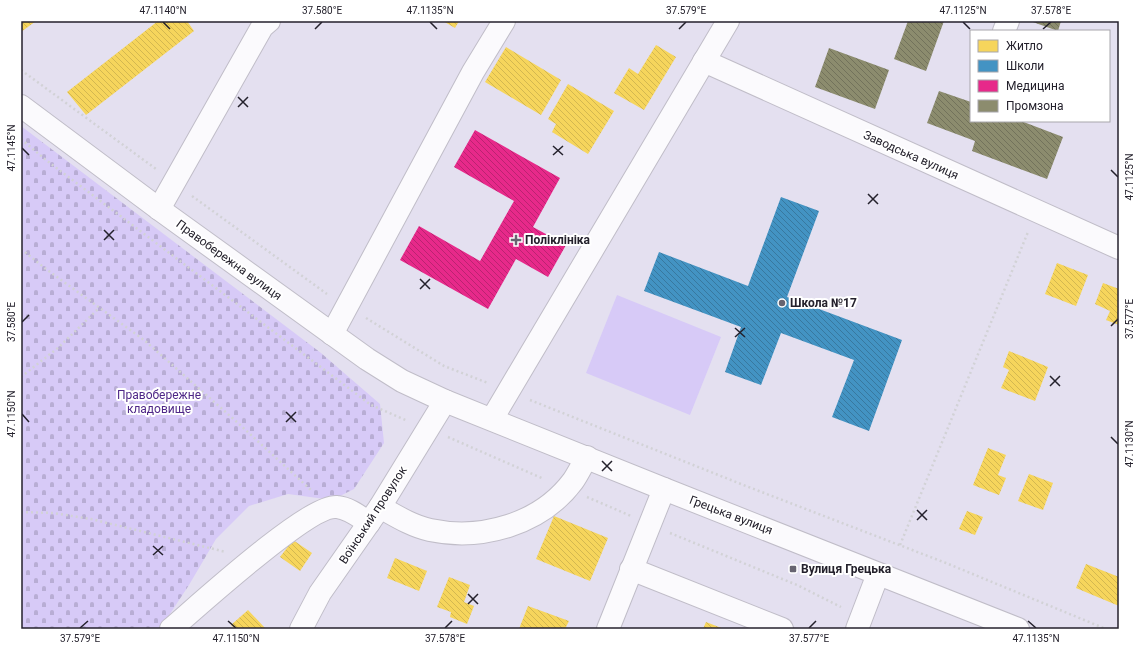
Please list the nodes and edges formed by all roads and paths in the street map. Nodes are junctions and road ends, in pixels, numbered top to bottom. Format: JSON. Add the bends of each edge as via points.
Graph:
{"nodes":[{"id":1,"x":504,"y":21,"type":"edge"},
{"id":2,"x":728,"y":21,"type":"edge"},
{"id":3,"x":262,"y":23,"type":"edge"},
{"id":4,"x":704,"y":61,"type":"junction"},
{"id":5,"x":21,"y":70,"type":"edge"},
{"id":6,"x":21,"y":106,"type":"edge"},
{"id":7,"x":21,"y":140,"type":"edge"},
{"id":8,"x":174,"y":183,"type":"junction"},
{"id":9,"x":159,"y":209,"type":"junction"},
{"id":10,"x":1036,"y":211,"type":"junction"},
{"id":11,"x":1119,"y":248,"type":"edge"},
{"id":12,"x":21,"y":249,"type":"edge"},
{"id":13,"x":347,"y":306,"type":"junction"},
{"id":14,"x":99,"y":308,"type":"junction"},
{"id":15,"x":332,"y":334,"type":"junction"},
{"id":16,"x":21,"y":377,"type":"edge"},
{"id":17,"x":509,"y":391,"type":"junction"},
{"id":18,"x":445,"y":401,"type":"junction"},
{"id":19,"x":492,"y":419,"type":"junction"},
{"id":20,"x":428,"y":429,"type":"junction"},
{"id":21,"x":587,"y":457,"type":"junction"},
{"id":22,"x":566,"y":488,"type":"junction"},
{"id":23,"x":664,"y":490,"type":"junction"},
{"id":24,"x":330,"y":508,"type":"junction"},
{"id":25,"x":21,"y":512,"type":"edge"},
{"id":26,"x":375,"y":515,"type":"junction"},
{"id":27,"x":650,"y":524,"type":"junction"},
{"id":28,"x":900,"y":545,"type":"junction"},
{"id":29,"x":253,"y":558,"type":"junction"},
{"id":30,"x":631,"y":569,"type":"junction"},
{"id":31,"x":878,"y":574,"type":"junction"},
{"id":32,"x":859,"y":623,"type":"edge"},
{"id":33,"x":171,"y":629,"type":"edge"},
{"id":34,"x":301,"y":629,"type":"edge"},
{"id":35,"x":608,"y":629,"type":"edge"},
{"id":36,"x":782,"y":629,"type":"edge"},
{"id":37,"x":1018,"y":629,"type":"edge"},
{"id":38,"x":1106,"y":629,"type":"edge"}],
"edges":[{"from":1,"to":13,"type":"street","via":[[472,72]]},
{"from":2,"to":4,"type":"street"},
{"from":3,"to":8,"type":"street"},
{"from":4,"to":10,"type":"street","name":"Заводська вулиця"},
{"from":4,"to":17,"type":"street"},
{"from":5,"to":8,"type":"path"},
{"from":6,"to":9,"type":"street","name":"Правобережна вулиця"},
{"from":7,"to":20,"type":"path","via":[[371,405]]},
{"from":8,"to":9,"type":"street"},
{"from":8,"to":13,"type":"path"},
{"from":9,"to":15,"type":"street","name":"Правобережна вулиця"},
{"from":10,"to":11,"type":"street","name":"Заводська вулиця"},
{"from":10,"to":28,"type":"path"},
{"from":12,"to":14,"type":"path"},
{"from":13,"to":15,"type":"street"},
{"from":13,"to":17,"type":"path","via":[[444,366]]},
{"from":14,"to":16,"type":"path","via":[[59,347]]},
{"from":14,"to":24,"type":"path","via":[[156,351]]},
{"from":15,"to":18,"type":"street","name":"Правобережна вулиця","via":[[402,381]]},
{"from":17,"to":19,"type":"street"},
{"from":17,"to":28,"type":"path"},
{"from":18,"to":19,"type":"street","name":"Грецька вулиця"},
{"from":18,"to":20,"type":"street","name":"Воїнський провулок"},
{"from":19,"to":21,"type":"street","name":"Грецька вулиця"},
{"from":20,"to":22,"type":"path"},
{"from":20,"to":26,"type":"street","name":"Воїнський провулок"},
{"from":21,"to":22,"type":"street"},
{"from":21,"to":23,"type":"street","name":"Грецька вулиця"},
{"from":22,"to":26,"type":"street","via":[[527,519],[489,532],[449,533]]},
{"from":22,"to":27,"type":"path"},
{"from":23,"to":27,"type":"street"},
{"from":23,"to":31,"type":"street","name":"Грецька вулиця"},
{"from":24,"to":26,"type":"street","via":[[336,506]]},
{"from":24,"to":29,"type":"street","via":[[307,519]]},
{"from":25,"to":29,"type":"path","via":[[53,513],[91,519]]},
{"from":26,"to":34,"type":"street","name":"Воїнський провулок","via":[[320,593]]},
{"from":27,"to":30,"type":"street"},
{"from":27,"to":32,"type":"path","via":[[797,585]]},
{"from":28,"to":38,"type":"path"},
{"from":29,"to":33,"type":"street"},
{"from":30,"to":35,"type":"street"},
{"from":30,"to":36,"type":"street"},
{"from":31,"to":32,"type":"street"},
{"from":31,"to":37,"type":"street","name":"Грецька вулиця"}]}
